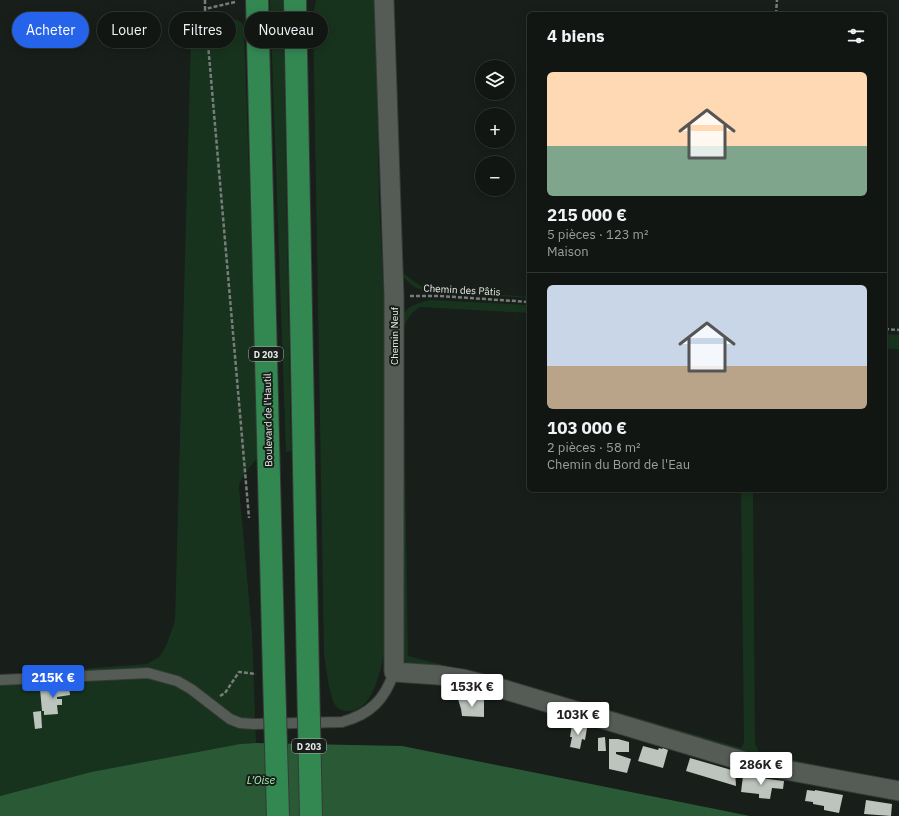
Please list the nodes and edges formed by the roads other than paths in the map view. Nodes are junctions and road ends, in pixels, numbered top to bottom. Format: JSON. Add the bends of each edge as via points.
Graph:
{"nodes":[{"id":1,"x":257,"y":0,"type":"edge"},
{"id":2,"x":295,"y":0,"type":"edge"},
{"id":3,"x":384,"y":0,"type":"edge"},
{"id":4,"x":394,"y":672,"type":"junction"},
{"id":5,"x":0,"y":680,"type":"edge"},
{"id":6,"x":899,"y":791,"type":"edge"},
{"id":7,"x":278,"y":816,"type":"edge"},
{"id":8,"x":311,"y":816,"type":"edge"}],
"edges":[{"from":1,"to":7,"type":"main road","name":"Boulevard de l'Hautil","number":"D 203","bridge":true,"via":[[268,676]]},
{"from":2,"to":8,"type":"main road","number":"D 203","bridge":true},
{"from":3,"to":4,"type":"street","name":"Chemin Neuf","via":[[394,296]]},
{"from":4,"to":5,"type":"lane","via":[[380,700],[352,719],[342,722],[253,724],[230,719],[178,681],[148,673]]},
{"from":4,"to":6,"type":"street","via":[[438,675],[470,681],[754,764]]}]}
